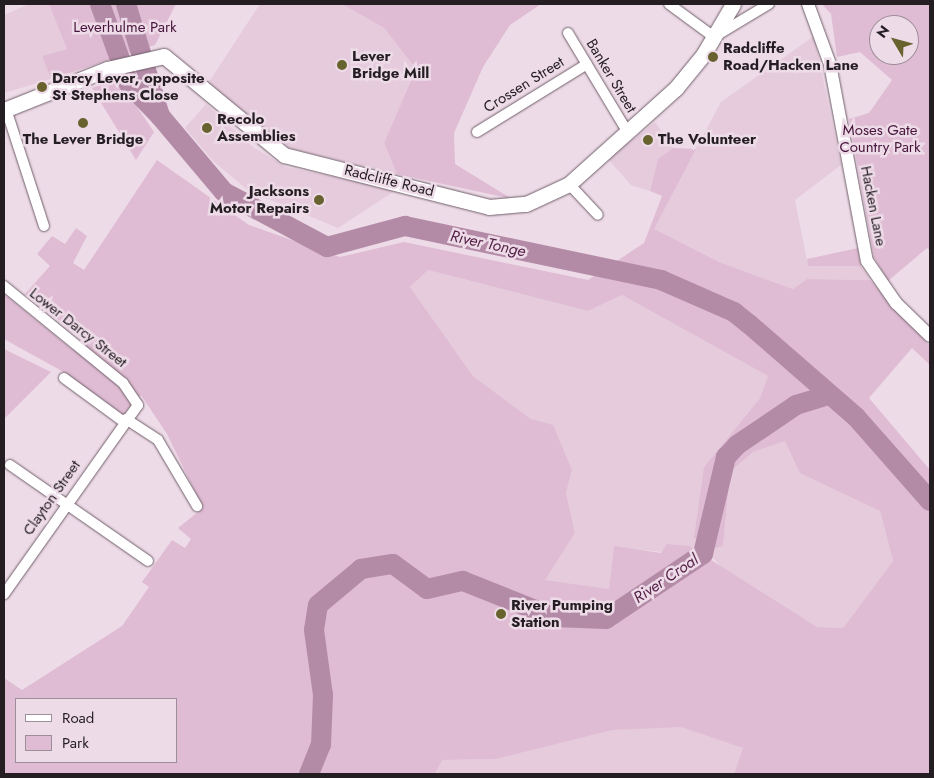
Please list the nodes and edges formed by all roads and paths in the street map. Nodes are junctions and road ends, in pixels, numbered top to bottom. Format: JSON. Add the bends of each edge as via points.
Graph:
{"nodes":[{"id":1,"x":669,"y":4,"type":"edge"},
{"id":2,"x":733,"y":4,"type":"edge"},
{"id":3,"x":768,"y":4,"type":"edge"},
{"id":4,"x":808,"y":4,"type":"edge"},
{"id":5,"x":568,"y":33,"type":"dead end"},
{"id":6,"x":714,"y":37,"type":"junction"},
{"id":7,"x":587,"y":64,"type":"junction"},
{"id":8,"x":5,"y":109,"type":"edge"},
{"id":9,"x":477,"y":132,"type":"dead end"},
{"id":10,"x":628,"y":133,"type":"junction"},
{"id":11,"x":569,"y":184,"type":"junction"},
{"id":12,"x":598,"y":215,"type":"dead end"},
{"id":13,"x":44,"y":226,"type":"dead end"},
{"id":14,"x":4,"y":286,"type":"edge"},
{"id":15,"x":930,"y":336,"type":"edge"},
{"id":16,"x":64,"y":378,"type":"dead end"},
{"id":17,"x":125,"y":420,"type":"junction"},
{"id":18,"x":10,"y":465,"type":"dead end"},
{"id":19,"x":66,"y":504,"type":"junction"},
{"id":20,"x":197,"y":506,"type":"dead end"},
{"id":21,"x":148,"y":561,"type":"dead end"},
{"id":22,"x":4,"y":594,"type":"edge"}],
"edges":[{"from":1,"to":6,"type":"street"},
{"from":2,"to":6,"type":"main road","name":"Radcliffe Road"},
{"from":3,"to":6,"type":"street"},
{"from":4,"to":15,"type":"street","name":"Hacken Lane","via":[[830,64],[867,261],[896,303]]},
{"from":5,"to":7,"type":"street","name":"Banker Street"},
{"from":6,"to":10,"type":"main road","name":"Radcliffe Road","via":[[691,72]]},
{"from":7,"to":9,"type":"street","name":"Crossen Street"},
{"from":7,"to":10,"type":"street","name":"Banker Street"},
{"from":8,"to":11,"type":"main road","name":"Radcliffe Road","via":[[107,69],[164,56],[273,149],[292,158],[489,207],[526,204]]},
{"from":8,"to":13,"type":"street"},
{"from":10,"to":11,"type":"main road","name":"Radcliffe Road"},
{"from":11,"to":12,"type":"street"},
{"from":14,"to":17,"type":"street","name":"Lower Darcy Street","via":[[123,384],[138,405]]},
{"from":16,"to":17,"type":"street"},
{"from":17,"to":19,"type":"street","name":"Clayton Street"},
{"from":17,"to":20,"type":"street","via":[[158,440]]},
{"from":18,"to":19,"type":"street"},
{"from":19,"to":21,"type":"street"},
{"from":19,"to":22,"type":"street","name":"Clayton Street"}]}
